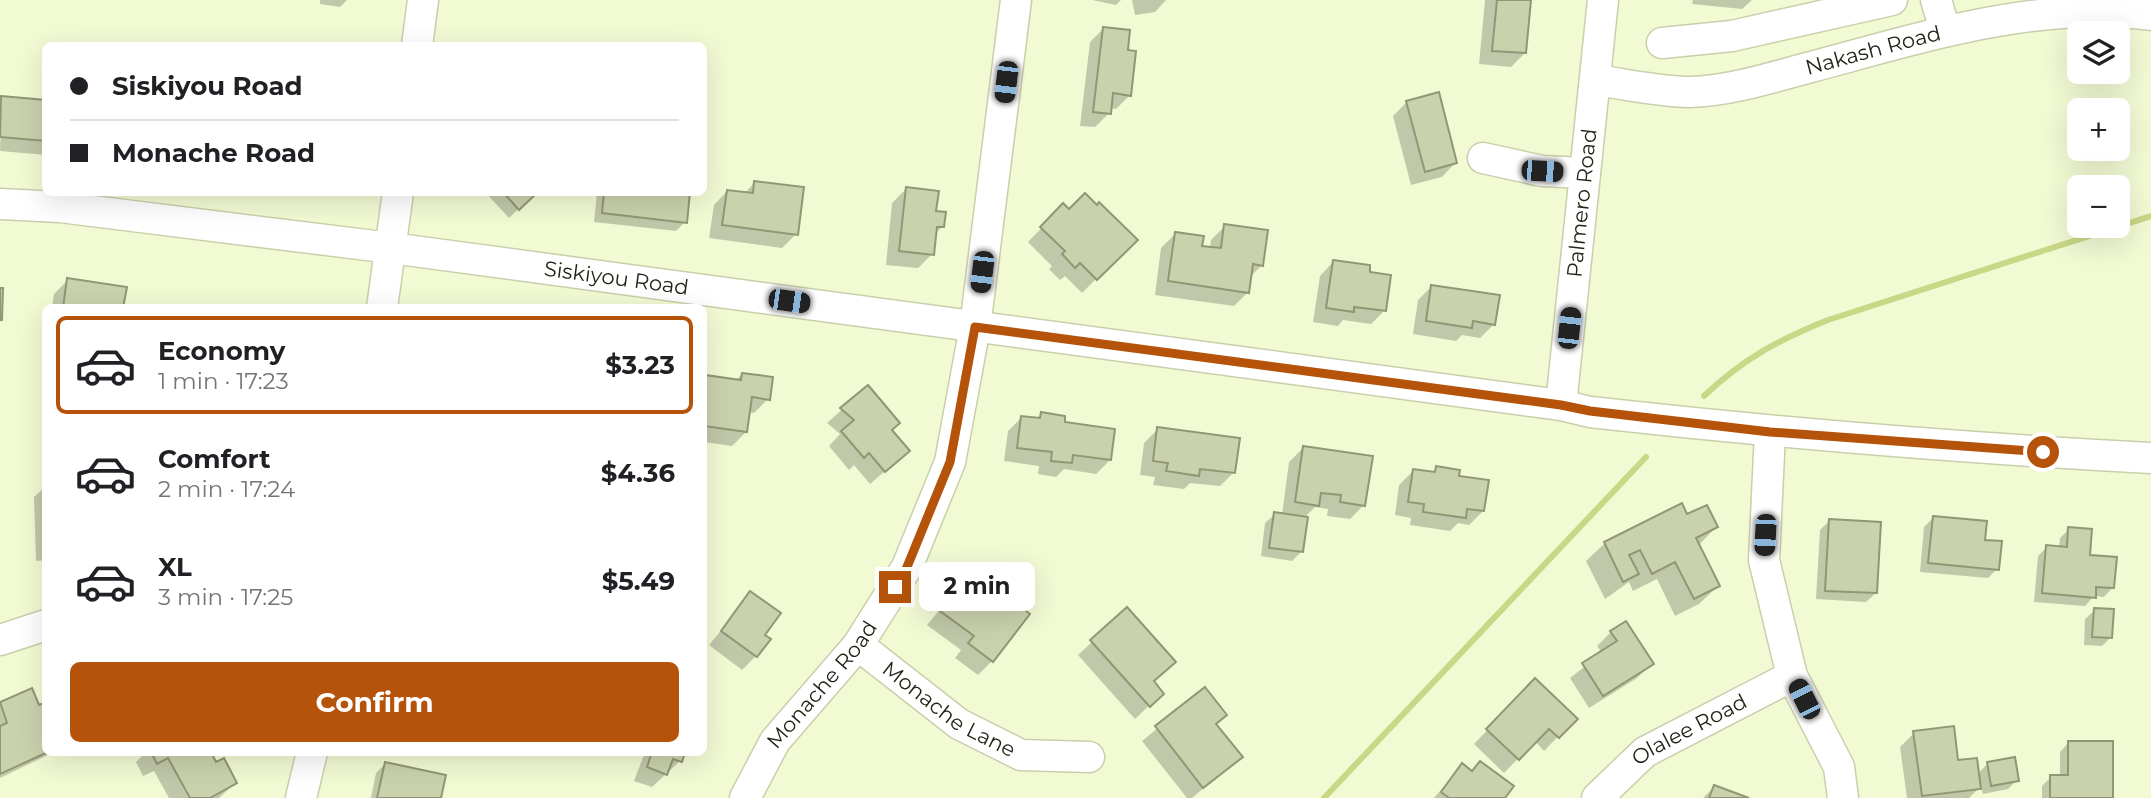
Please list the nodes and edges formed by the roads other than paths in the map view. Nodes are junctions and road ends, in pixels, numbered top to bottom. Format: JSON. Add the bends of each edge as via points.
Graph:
{"nodes":[{"id":1,"x":423,"y":0,"type":"edge"},
{"id":2,"x":1016,"y":0,"type":"edge"},
{"id":3,"x":1603,"y":0,"type":"edge"},
{"id":4,"x":1892,"y":0,"type":"edge"},
{"id":5,"x":1936,"y":0,"type":"edge"},
{"id":6,"x":2151,"y":15,"type":"edge"},
{"id":7,"x":1945,"y":30,"type":"junction"},
{"id":8,"x":418,"y":42,"type":"edge"},
{"id":9,"x":1662,"y":43,"type":"dead end"},
{"id":10,"x":1595,"y":80,"type":"junction"},
{"id":11,"x":1483,"y":158,"type":"dead end"},
{"id":12,"x":1585,"y":173,"type":"junction"},
{"id":13,"x":398,"y":196,"type":"edge"},
{"id":14,"x":0,"y":204,"type":"edge"},
{"id":15,"x":391,"y":248,"type":"junction"},
{"id":16,"x":383,"y":304,"type":"edge"},
{"id":17,"x":975,"y":327,"type":"junction"},
{"id":18,"x":1561,"y":405,"type":"junction"},
{"id":19,"x":1770,"y":432,"type":"junction"},
{"id":20,"x":2151,"y":457,"type":"edge"},
{"id":21,"x":42,"y":626,"type":"edge"},
{"id":22,"x":0,"y":640,"type":"edge"},
{"id":23,"x":858,"y":645,"type":"junction"},
{"id":24,"x":1792,"y":676,"type":"junction"},
{"id":25,"x":311,"y":756,"type":"edge"},
{"id":26,"x":1089,"y":757,"type":"dead end"},
{"id":27,"x":301,"y":798,"type":"edge"},
{"id":28,"x":745,"y":798,"type":"edge"},
{"id":29,"x":1597,"y":798,"type":"edge"},
{"id":30,"x":1843,"y":798,"type":"edge"}],
"edges":[{"from":1,"to":8,"type":"street"},
{"from":2,"to":17,"type":"street","name":"Monache Road"},
{"from":3,"to":10,"type":"street","name":"Palmero Road"},
{"from":4,"to":9,"type":"street","via":[[1732,36]]},
{"from":5,"to":7,"type":"street"},
{"from":6,"to":7,"type":"street","name":"Nakash Road","via":[[2115,9],[2039,12]]},
{"from":7,"to":10,"type":"street","name":"Nakash Road","via":[[1762,80],[1690,92]]},
{"from":10,"to":12,"type":"street","name":"Palmero Road"},
{"from":11,"to":12,"type":"street","via":[[1542,171]]},
{"from":12,"to":18,"type":"street","name":"Palmero Road"},
{"from":13,"to":15,"type":"street"},
{"from":14,"to":15,"type":"street","name":"Siskiyou Road","via":[[60,207]]},
{"from":15,"to":16,"type":"street"},
{"from":15,"to":17,"type":"street","name":"Siskiyou Road"},
{"from":17,"to":18,"type":"street","name":"Siskiyou Road"},
{"from":17,"to":23,"type":"street","name":"Monache Road","via":[[950,462],[907,567]]},
{"from":18,"to":19,"type":"street","name":"Siskiyou Road"},
{"from":19,"to":20,"type":"street","name":"Siskiyou Road"},
{"from":19,"to":24,"type":"street","via":[[1764,560]]},
{"from":21,"to":22,"type":"street"},
{"from":23,"to":26,"type":"street","name":"Monache Lane","via":[[959,724],[1021,754]]},
{"from":23,"to":28,"type":"street","name":"Monache Road","via":[[775,741]]},
{"from":24,"to":29,"type":"street","name":"Olalee Road","via":[[1645,752]]},
{"from":24,"to":30,"type":"street","via":[[1839,767]]},
{"from":25,"to":27,"type":"street"}]}
